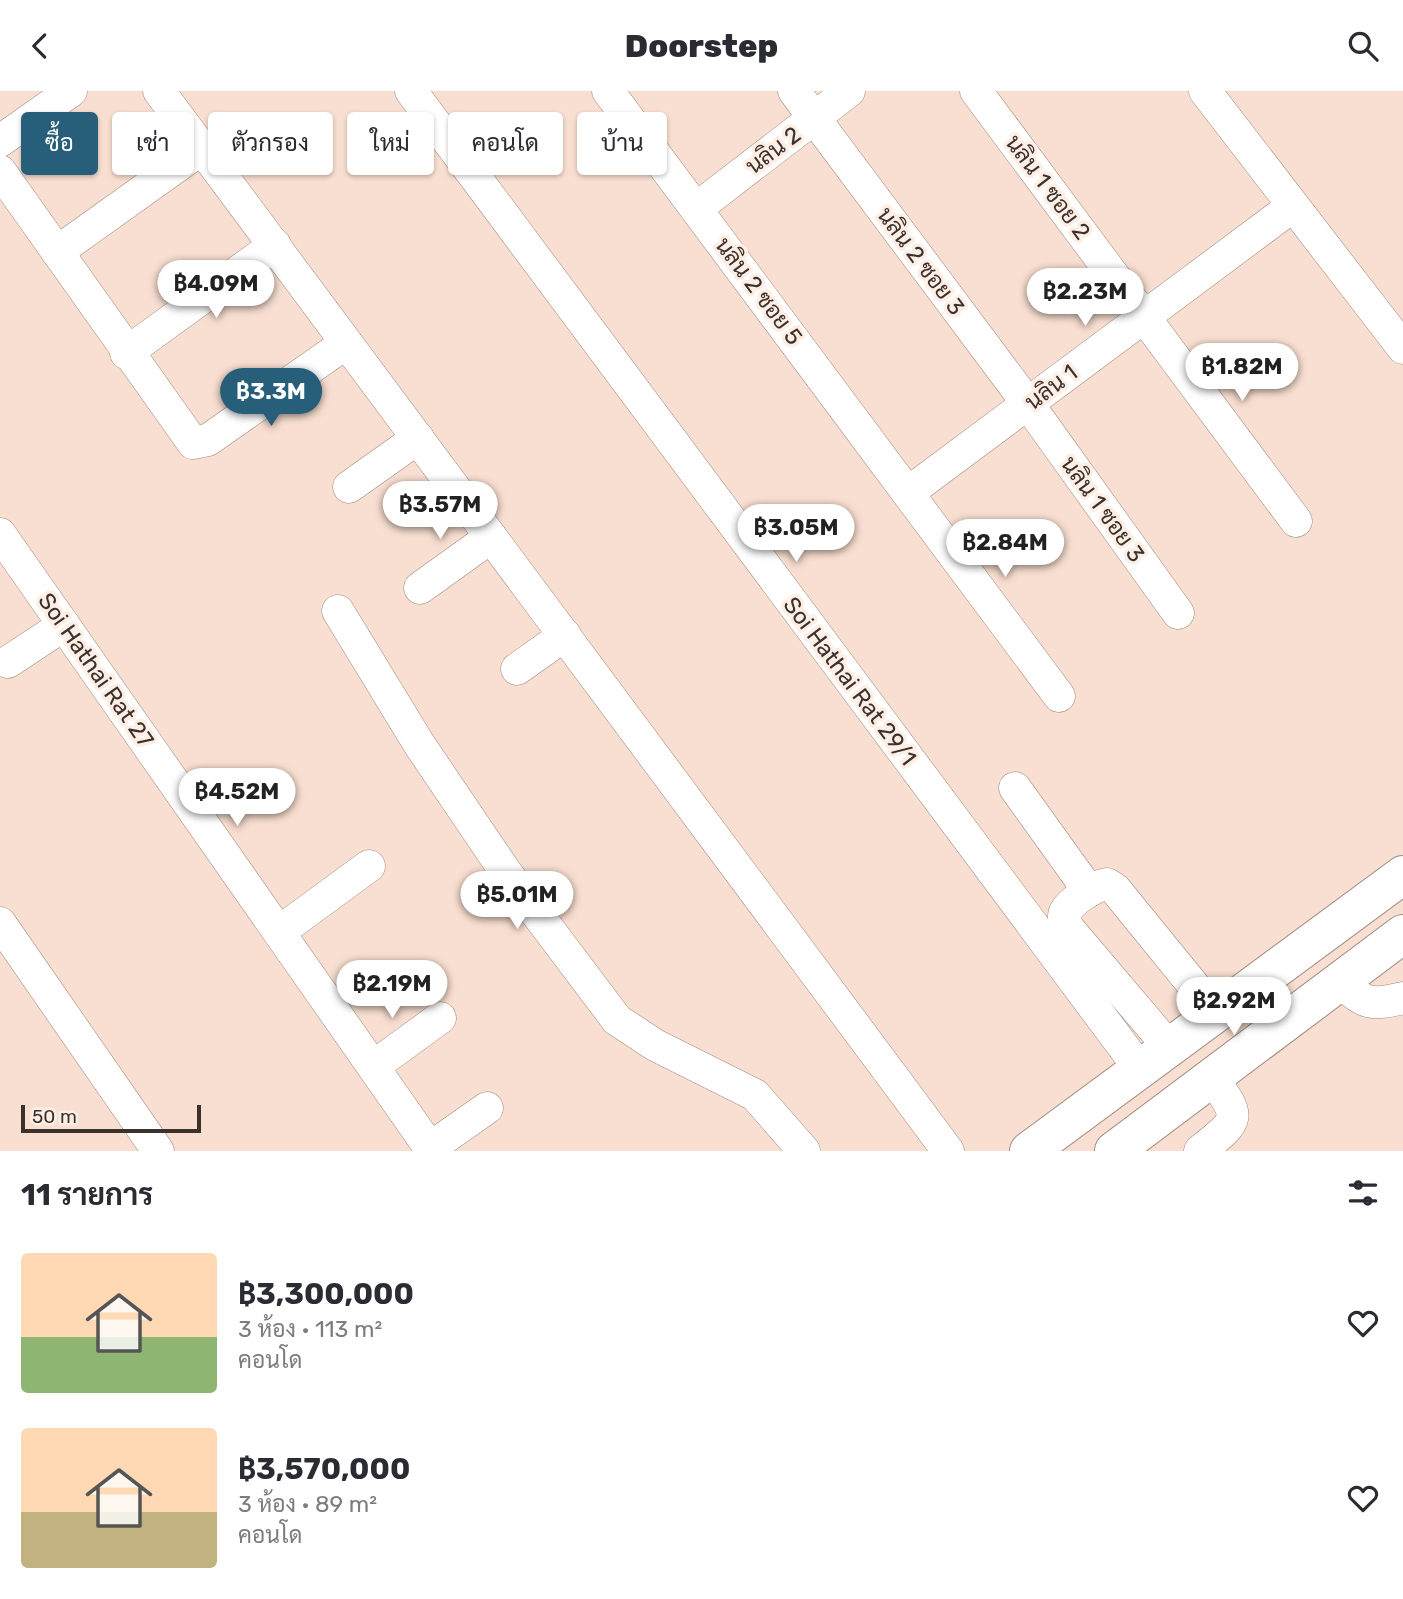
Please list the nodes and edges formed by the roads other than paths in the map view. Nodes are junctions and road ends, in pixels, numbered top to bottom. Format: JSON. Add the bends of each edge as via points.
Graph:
{"nodes":[{"id":1,"x":71,"y":91,"type":"edge"},
{"id":2,"x":159,"y":91,"type":"edge"},
{"id":3,"x":411,"y":91,"type":"edge"},
{"id":4,"x":608,"y":91,"type":"edge"},
{"id":5,"x":794,"y":91,"type":"edge"},
{"id":6,"x":849,"y":91,"type":"edge"},
{"id":7,"x":976,"y":91,"type":"edge"},
{"id":8,"x":1205,"y":91,"type":"edge"},
{"id":9,"x":815,"y":118,"type":"junction"},
{"id":10,"x":0,"y":141,"type":"edge"},
{"id":11,"x":201,"y":149,"type":"junction"},
{"id":12,"x":0,"y":171,"type":"edge"},
{"id":13,"x":1293,"y":206,"type":"junction"},
{"id":14,"x":696,"y":208,"type":"junction"},
{"id":15,"x":275,"y":245,"type":"junction"},
{"id":16,"x":57,"y":252,"type":"junction"},
{"id":17,"x":1146,"y":316,"type":"junction"},
{"id":18,"x":346,"y":342,"type":"junction"},
{"id":19,"x":1403,"y":348,"type":"edge"},
{"id":20,"x":126,"y":352,"type":"junction"},
{"id":21,"x":1027,"y":404,"type":"junction"},
{"id":22,"x":418,"y":438,"type":"junction"},
{"id":23,"x":349,"y":487,"type":"dead end"},
{"id":24,"x":909,"y":492,"type":"junction"},
{"id":25,"x":1296,"y":521,"type":"dead end"},
{"id":26,"x":0,"y":534,"type":"edge"},
{"id":27,"x":491,"y":537,"type":"junction"},
{"id":28,"x":420,"y":588,"type":"dead end"},
{"id":29,"x":338,"y":611,"type":"dead end"},
{"id":30,"x":1178,"y":613,"type":"dead end"},
{"id":31,"x":64,"y":625,"type":"junction"},
{"id":32,"x":565,"y":635,"type":"junction"},
{"id":33,"x":8,"y":662,"type":"dead end"},
{"id":34,"x":517,"y":669,"type":"dead end"},
{"id":35,"x":1059,"y":696,"type":"dead end"},
{"id":36,"x":1015,"y":788,"type":"dead end"},
{"id":37,"x":369,"y":866,"type":"dead end"},
{"id":38,"x":1403,"y":875,"type":"edge"},
{"id":39,"x":1089,"y":891,"type":"junction"},
{"id":40,"x":0,"y":923,"type":"edge"},
{"id":41,"x":279,"y":932,"type":"junction"},
{"id":42,"x":1403,"y":934,"type":"edge"},
{"id":43,"x":1340,"y":981,"type":"junction"},
{"id":44,"x":1403,"y":998,"type":"edge"},
{"id":45,"x":1216,"y":1013,"type":"junction"},
{"id":46,"x":440,"y":1018,"type":"dead end"},
{"id":47,"x":1154,"y":1058,"type":"junction"},
{"id":48,"x":374,"y":1066,"type":"junction"},
{"id":49,"x":1212,"y":1078,"type":"junction"},
{"id":50,"x":487,"y":1108,"type":"dead end"},
{"id":51,"x":788,"y":1146,"type":"edge"},
{"id":52,"x":431,"y":1149,"type":"edge"},
{"id":53,"x":158,"y":1151,"type":"edge"},
{"id":54,"x":948,"y":1151,"type":"edge"},
{"id":55,"x":1029,"y":1151,"type":"edge"},
{"id":56,"x":1115,"y":1151,"type":"edge"},
{"id":57,"x":1200,"y":1151,"type":"edge"}],
"edges":[{"from":1,"to":10,"type":"street"},
{"from":2,"to":11,"type":"street"},
{"from":3,"to":47,"type":"street","name":"Soi Hathai Rat 29/1"},
{"from":4,"to":14,"type":"street","name":"นลิน 2 ซอย 5"},
{"from":5,"to":9,"type":"street","name":"นลิน 2 ซอย 3"},
{"from":6,"to":9,"type":"street","name":"นลิน 2"},
{"from":7,"to":17,"type":"street","name":"นลิน 1 ซอย 2"},
{"from":8,"to":13,"type":"street"},
{"from":9,"to":14,"type":"street","name":"นลิน 2"},
{"from":9,"to":21,"type":"street","name":"นลิน 2 ซอย 3"},
{"from":11,"to":15,"type":"street"},
{"from":11,"to":16,"type":"street"},
{"from":12,"to":16,"type":"street"},
{"from":13,"to":17,"type":"street","name":"นลิน 1"},
{"from":13,"to":19,"type":"street"},
{"from":14,"to":24,"type":"street","name":"นลิน 2 ซอย 5"},
{"from":15,"to":18,"type":"street"},
{"from":15,"to":20,"type":"street"},
{"from":16,"to":20,"type":"street"},
{"from":17,"to":21,"type":"street","name":"นลิน 1"},
{"from":17,"to":25,"type":"street","name":"นลิน 1 ซอย 2"},
{"from":18,"to":20,"type":"street","via":[[200,444],[189,441]]},
{"from":18,"to":22,"type":"street"},
{"from":21,"to":24,"type":"street","name":"นลิน 1"},
{"from":21,"to":30,"type":"street","name":"นลิน 1 ซอย 3"},
{"from":22,"to":23,"type":"street"},
{"from":22,"to":27,"type":"street"},
{"from":24,"to":35,"type":"street","name":"นลิน 2 ซอย 5"},
{"from":26,"to":31,"type":"street","name":"Soi Hathai Rat 27"},
{"from":27,"to":28,"type":"street"},
{"from":27,"to":32,"type":"street"},
{"from":29,"to":51,"type":"street","via":[[419,744],[507,874],[617,1020],[655,1045],[755,1095]]},
{"from":31,"to":33,"type":"street"},
{"from":31,"to":41,"type":"street","name":"Soi Hathai Rat 27"},
{"from":32,"to":34,"type":"street"},
{"from":32,"to":54,"type":"street"},
{"from":36,"to":39,"type":"street"},
{"from":37,"to":41,"type":"street"},
{"from":38,"to":45,"type":"main road"},
{"from":39,"to":45,"type":"street","via":[[1107,884],[1115,889]]},
{"from":39,"to":47,"type":"street","via":[[1064,918]]},
{"from":40,"to":53,"type":"street"},
{"from":41,"to":48,"type":"street","name":"Soi Hathai Rat 27"},
{"from":42,"to":43,"type":"main road"},
{"from":43,"to":44,"type":"street","via":[[1368,1003]]},
{"from":43,"to":49,"type":"main road"},
{"from":45,"to":47,"type":"main road"},
{"from":46,"to":48,"type":"street"},
{"from":47,"to":55,"type":"main road"},
{"from":48,"to":52,"type":"street","name":"Soi Hathai Rat 27"},
{"from":49,"to":56,"type":"main road"},
{"from":49,"to":57,"type":"street","via":[[1233,1107],[1233,1120]]},
{"from":50,"to":52,"type":"street"}]}
